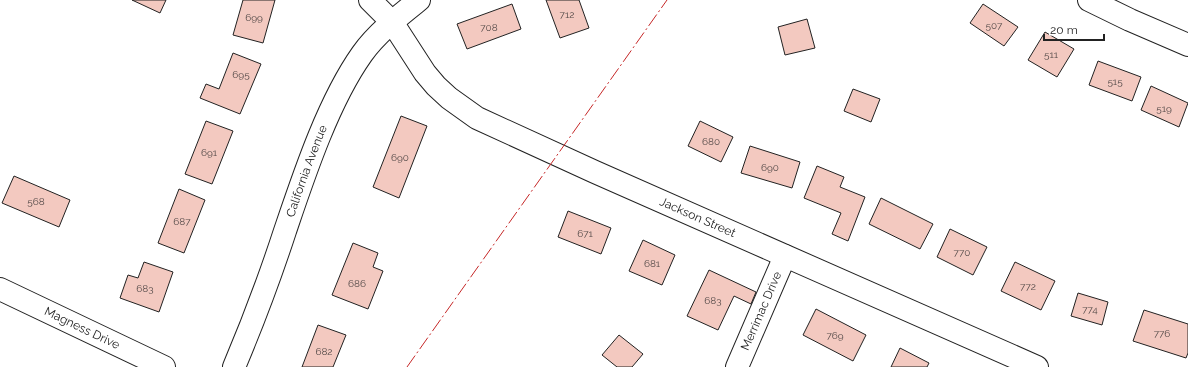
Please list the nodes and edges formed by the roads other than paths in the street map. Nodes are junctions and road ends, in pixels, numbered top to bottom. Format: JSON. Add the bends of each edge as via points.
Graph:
{"nodes":[{"id":1,"x":370,"y":0,"type":"edge"},
{"id":2,"x":419,"y":0,"type":"edge"},
{"id":3,"x":1089,"y":0,"type":"edge"},
{"id":4,"x":392,"y":22,"type":"junction"},
{"id":5,"x":1188,"y":45,"type":"edge"},
{"id":6,"x":785,"y":256,"type":"junction"},
{"id":7,"x":0,"y":289,"type":"edge"},
{"id":8,"x":164,"y":367,"type":"edge"},
{"id":9,"x":234,"y":367,"type":"edge"},
{"id":10,"x":737,"y":367,"type":"edge"},
{"id":11,"x":1037,"y":367,"type":"edge"}],
"edges":[{"from":1,"to":4,"type":"street","name":"Jackson Street"},
{"from":2,"to":4,"type":"street","name":"California Avenue"},
{"from":3,"to":5,"type":"street"},
{"from":4,"to":6,"type":"street","name":"Jackson Street","via":[[436,86],[477,118]]},
{"from":4,"to":9,"type":"street","name":"California Avenue","via":[[362,54],[338,97],[305,173],[260,303]]},
{"from":6,"to":10,"type":"street","name":"Merrimac Drive"},
{"from":6,"to":11,"type":"street","name":"Jackson Street"},
{"from":7,"to":8,"type":"street","name":"Magness Drive"}]}
